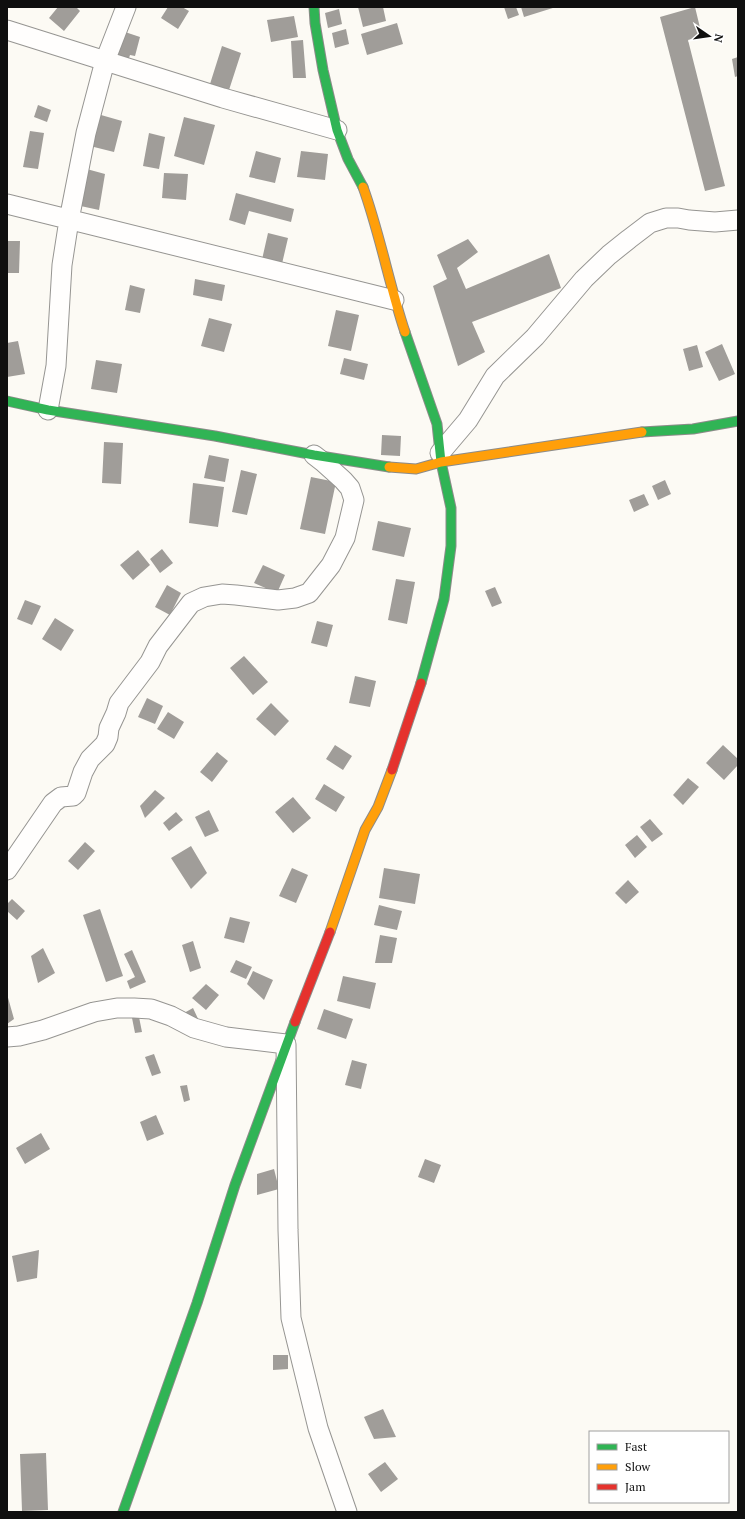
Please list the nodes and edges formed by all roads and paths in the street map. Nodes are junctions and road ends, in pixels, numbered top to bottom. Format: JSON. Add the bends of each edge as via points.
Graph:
{"nodes":[{"id":1,"x":126,"y":7,"type":"edge"},
{"id":2,"x":314,"y":7,"type":"edge"},
{"id":3,"x":7,"y":30,"type":"edge"},
{"id":4,"x":105,"y":61,"type":"junction"},
{"id":5,"x":337,"y":130,"type":"junction"},
{"id":6,"x":7,"y":204,"type":"edge"},
{"id":7,"x":69,"y":220,"type":"junction"},
{"id":8,"x":738,"y":220,"type":"edge"},
{"id":9,"x":394,"y":300,"type":"junction"},
{"id":10,"x":7,"y":401,"type":"edge"},
{"id":11,"x":48,"y":410,"type":"junction"},
{"id":12,"x":738,"y":422,"type":"edge"},
{"id":13,"x":314,"y":455,"type":"junction"},
{"id":14,"x":440,"y":458,"type":"junction"},
{"id":15,"x":7,"y":870,"type":"edge"},
{"id":16,"x":7,"y":1037,"type":"edge"},
{"id":17,"x":286,"y":1044,"type":"junction"},
{"id":18,"x":124,"y":1512,"type":"edge"},
{"id":19,"x":347,"y":1512,"type":"edge"}],
"edges":[{"from":1,"to":4,"type":"street"},
{"from":2,"to":5,"type":"street","via":[[323,70]]},
{"from":3,"to":4,"type":"street"},
{"from":4,"to":5,"type":"street"},
{"from":4,"to":7,"type":"street","via":[[86,133]]},
{"from":5,"to":9,"type":"street","via":[[369,205]]},
{"from":6,"to":7,"type":"street"},
{"from":7,"to":9,"type":"street"},
{"from":7,"to":11,"type":"street","via":[[62,265],[56,366]]},
{"from":8,"to":14,"type":"street","via":[[715,222],[666,218],[650,223],[629,239],[584,279],[535,337],[495,376],[474,412]]},
{"from":9,"to":14,"type":"street","via":[[437,424]]},
{"from":10,"to":11,"type":"street"},
{"from":11,"to":13,"type":"street","via":[[214,436]]},
{"from":12,"to":14,"type":"street","via":[[693,429],[638,432]]},
{"from":13,"to":14,"type":"street","via":[[416,469]]},
{"from":13,"to":15,"type":"street","via":[[350,488],[354,500],[345,538],[331,565],[308,593],[295,598],[278,600],[222,594],[204,597],[191,603],[119,702],[105,744],[90,759],[76,793],[73,796],[61,797],[52,803]]},
{"from":14,"to":17,"type":"street","via":[[451,508],[451,546],[444,599],[426,668],[389,779],[365,830],[332,927]]},
{"from":16,"to":17,"type":"street","via":[[43,1030],[94,1012],[134,1008],[151,1009],[194,1028],[226,1037]]},
{"from":17,"to":18,"type":"street","via":[[234,1185],[197,1303]]},
{"from":17,"to":19,"type":"street","via":[[291,1318],[318,1428]]}]}
